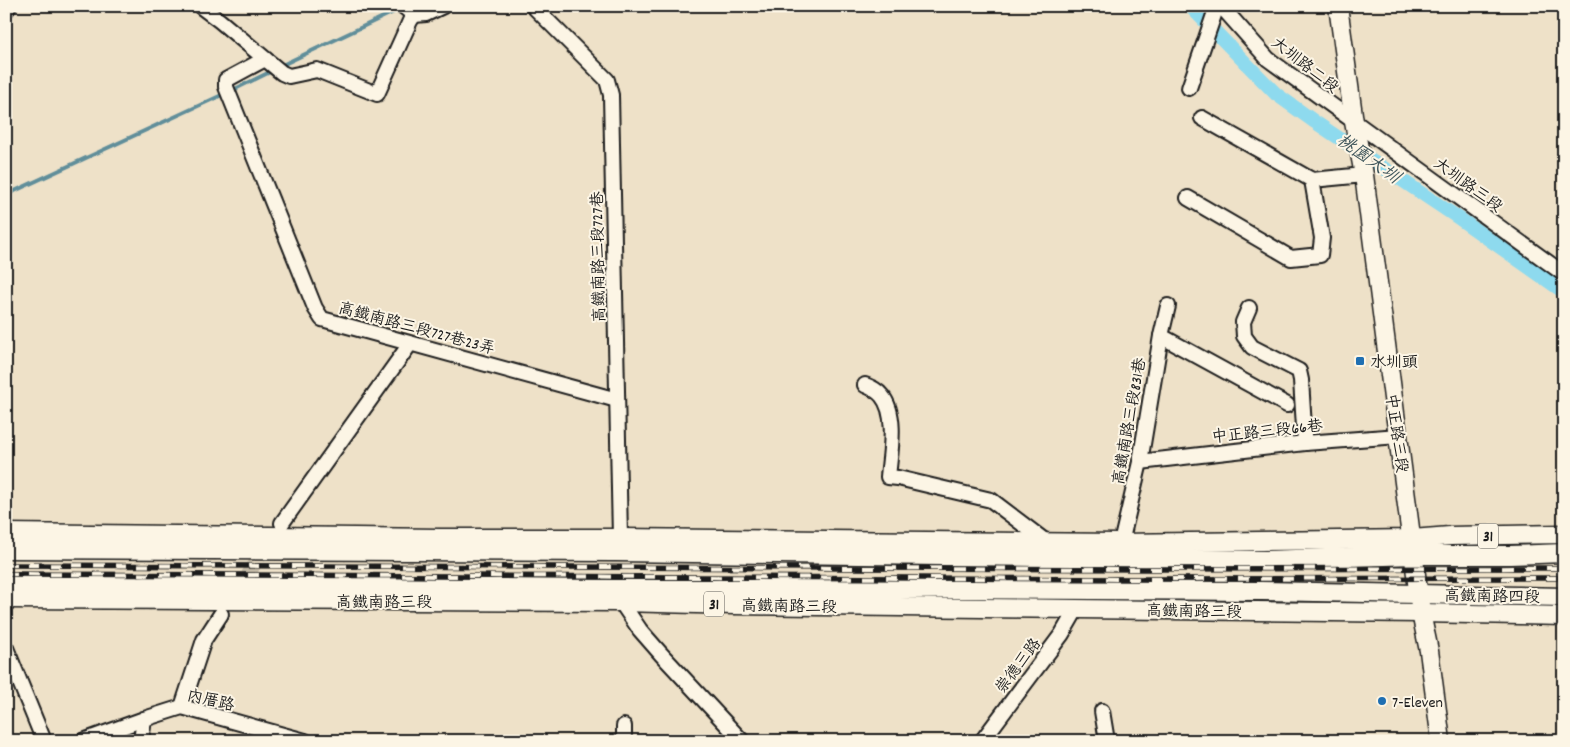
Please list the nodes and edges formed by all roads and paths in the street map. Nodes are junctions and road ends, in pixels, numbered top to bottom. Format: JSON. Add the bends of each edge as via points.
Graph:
{"nodes":[{"id":1,"x":9,"y":6,"type":"edge"},
{"id":2,"x":200,"y":6,"type":"edge"},
{"id":3,"x":403,"y":6,"type":"edge"},
{"id":4,"x":443,"y":6,"type":"edge"},
{"id":5,"x":534,"y":6,"type":"edge"},
{"id":6,"x":1219,"y":6,"type":"edge"},
{"id":7,"x":1338,"y":6,"type":"edge"},
{"id":8,"x":6,"y":10,"type":"edge"},
{"id":9,"x":414,"y":15,"type":"junction"},
{"id":10,"x":275,"y":67,"type":"junction"},
{"id":11,"x":1189,"y":88,"type":"dead end"},
{"id":12,"x":1202,"y":118,"type":"dead end"},
{"id":13,"x":1354,"y":122,"type":"junction"},
{"id":14,"x":1312,"y":180,"type":"junction"},
{"id":15,"x":1365,"y":184,"type":"junction"},
{"id":16,"x":1188,"y":198,"type":"dead end"},
{"id":17,"x":1564,"y":274,"type":"edge"},
{"id":18,"x":1168,"y":306,"type":"dead end"},
{"id":19,"x":1249,"y":308,"type":"dead end"},
{"id":20,"x":1161,"y":336,"type":"junction"},
{"id":21,"x":410,"y":344,"type":"junction"},
{"id":22,"x":865,"y":385,"type":"dead end"},
{"id":23,"x":617,"y":400,"type":"junction"},
{"id":24,"x":1287,"y":405,"type":"dead end"},
{"id":25,"x":1399,"y":436,"type":"junction"},
{"id":26,"x":1305,"y":443,"type":"junction"},
{"id":27,"x":1140,"y":462,"type":"junction"},
{"id":28,"x":282,"y":523,"type":"dead end"},
{"id":29,"x":6,"y":533,"type":"edge"},
{"id":30,"x":1564,"y":534,"type":"edge"},
{"id":31,"x":620,"y":538,"type":"junction"},
{"id":32,"x":1045,"y":541,"type":"junction"},
{"id":33,"x":1121,"y":543,"type":"junction"},
{"id":34,"x":1413,"y":547,"type":"junction"},
{"id":35,"x":6,"y":549,"type":"edge"},
{"id":36,"x":1564,"y":553,"type":"edge"},
{"id":37,"x":6,"y":583,"type":"edge"},
{"id":38,"x":785,"y":590,"type":"junction"},
{"id":39,"x":1420,"y":594,"type":"junction"},
{"id":40,"x":1564,"y":597,"type":"edge"},
{"id":41,"x":6,"y":599,"type":"edge"},
{"id":42,"x":621,"y":602,"type":"junction"},
{"id":43,"x":734,"y":605,"type":"junction"},
{"id":44,"x":1076,"y":608,"type":"junction"},
{"id":45,"x":1421,"y":612,"type":"junction"},
{"id":46,"x":221,"y":614,"type":"dead end"},
{"id":47,"x":1564,"y":616,"type":"edge"},
{"id":48,"x":6,"y":648,"type":"edge"},
{"id":49,"x":182,"y":707,"type":"junction"},
{"id":50,"x":1102,"y":711,"type":"dead end"},
{"id":51,"x":144,"y":719,"type":"junction"},
{"id":52,"x":624,"y":726,"type":"dead end"},
{"id":53,"x":44,"y":741,"type":"edge"},
{"id":54,"x":83,"y":741,"type":"edge"},
{"id":55,"x":141,"y":741,"type":"edge"},
{"id":56,"x":305,"y":741,"type":"edge"},
{"id":57,"x":624,"y":741,"type":"edge"},
{"id":58,"x":742,"y":741,"type":"edge"},
{"id":59,"x":982,"y":741,"type":"edge"},
{"id":60,"x":1107,"y":741,"type":"edge"},
{"id":61,"x":1441,"y":741,"type":"edge"}],
"edges":[{"from":1,"to":8,"type":"street"},
{"from":2,"to":10,"type":"street"},
{"from":3,"to":9,"type":"street"},
{"from":4,"to":9,"type":"street","via":[[426,14]]},
{"from":5,"to":23,"type":"street","name":"高鐵南路三段727巷","via":[[607,80],[611,95]]},
{"from":6,"to":11,"type":"street"},
{"from":6,"to":13,"type":"street","name":"大圳路二段","via":[[1268,59]]},
{"from":7,"to":13,"type":"main road","name":"中正路三段"},
{"from":9,"to":10,"type":"street","via":[[377,94],[317,70],[289,76]]},
{"from":10,"to":21,"type":"street","name":"高鐵南路三段727巷23弄","via":[[226,80],[315,308],[322,319]]},
{"from":12,"to":14,"type":"street"},
{"from":13,"to":15,"type":"main road","name":"中正路三段"},
{"from":13,"to":17,"type":"street","name":"大圳路三段"},
{"from":14,"to":15,"type":"street"},
{"from":14,"to":16,"type":"street","via":[[1322,238],[1320,255],[1291,258]]},
{"from":15,"to":25,"type":"main road","name":"中正路三段"},
{"from":18,"to":20,"type":"street","name":"高鐵南路三段831巷"},
{"from":19,"to":26,"type":"street","via":[[1243,322],[1244,336],[1252,347],[1299,371]]},
{"from":20,"to":24,"type":"street"},
{"from":20,"to":27,"type":"street","name":"高鐵南路三段831巷"},
{"from":21,"to":23,"type":"street","name":"高鐵南路三段727巷23弄"},
{"from":21,"to":28,"type":"street"},
{"from":22,"to":32,"type":"street","via":[[876,390],[888,405],[892,423],[888,477],[991,500]]},
{"from":23,"to":31,"type":"street","name":"高鐵南路三段727巷"},
{"from":25,"to":26,"type":"street","name":"中正路三段66巷"},
{"from":25,"to":34,"type":"main road","name":"中正路三段"},
{"from":26,"to":27,"type":"street","name":"中正路三段66巷"},
{"from":27,"to":33,"type":"street","name":"高鐵南路三段831巷"},
{"from":29,"to":31,"type":"main road","number":"31"},
{"from":30,"to":34,"type":"main road","number":"31","via":[[1450,536]]},
{"from":31,"to":32,"type":"main road","number":"31"},
{"from":32,"to":33,"type":"main road","number":"31"},
{"from":33,"to":34,"type":"main road","number":"31"},
{"from":34,"to":35,"type":"main road","number":"31","via":[[1266,560]]},
{"from":34,"to":36,"type":"main road","number":"31","via":[[1510,555]]},
{"from":34,"to":39,"type":"main road","name":"中正路三段"},
{"from":37,"to":38,"type":"main road","name":"高鐵南路三段","number":"31"},
{"from":38,"to":39,"type":"main road","name":"高鐵南路三段","number":"31"},
{"from":38,"to":43,"type":"main road"},
{"from":39,"to":40,"type":"main road","name":"高鐵南路四段","number":"31"},
{"from":39,"to":45,"type":"main road","name":"中正路三段"},
{"from":41,"to":42,"type":"main road","name":"高鐵南路三段","number":"31"},
{"from":42,"to":43,"type":"main road","name":"高鐵南路三段","number":"31"},
{"from":42,"to":58,"type":"street","via":[[640,630]]},
{"from":43,"to":44,"type":"main road","name":"高鐵南路三段","number":"31"},
{"from":44,"to":45,"type":"main road","name":"高鐵南路三段","number":"31"},
{"from":44,"to":59,"type":"street","name":"崇德三路","via":[[1062,634]]},
{"from":45,"to":47,"type":"main road","name":"高鐵南路四段","number":"31"},
{"from":45,"to":61,"type":"main road","name":"中正路三段"},
{"from":46,"to":49,"type":"street","via":[[204,640]]},
{"from":48,"to":53,"type":"street"},
{"from":49,"to":51,"type":"street","name":"內厝路"},
{"from":49,"to":56,"type":"street","name":"內厝路"},
{"from":50,"to":60,"type":"street"},
{"from":51,"to":54,"type":"street","name":"內厝路"},
{"from":51,"to":55,"type":"street"},
{"from":52,"to":57,"type":"street"}]}
